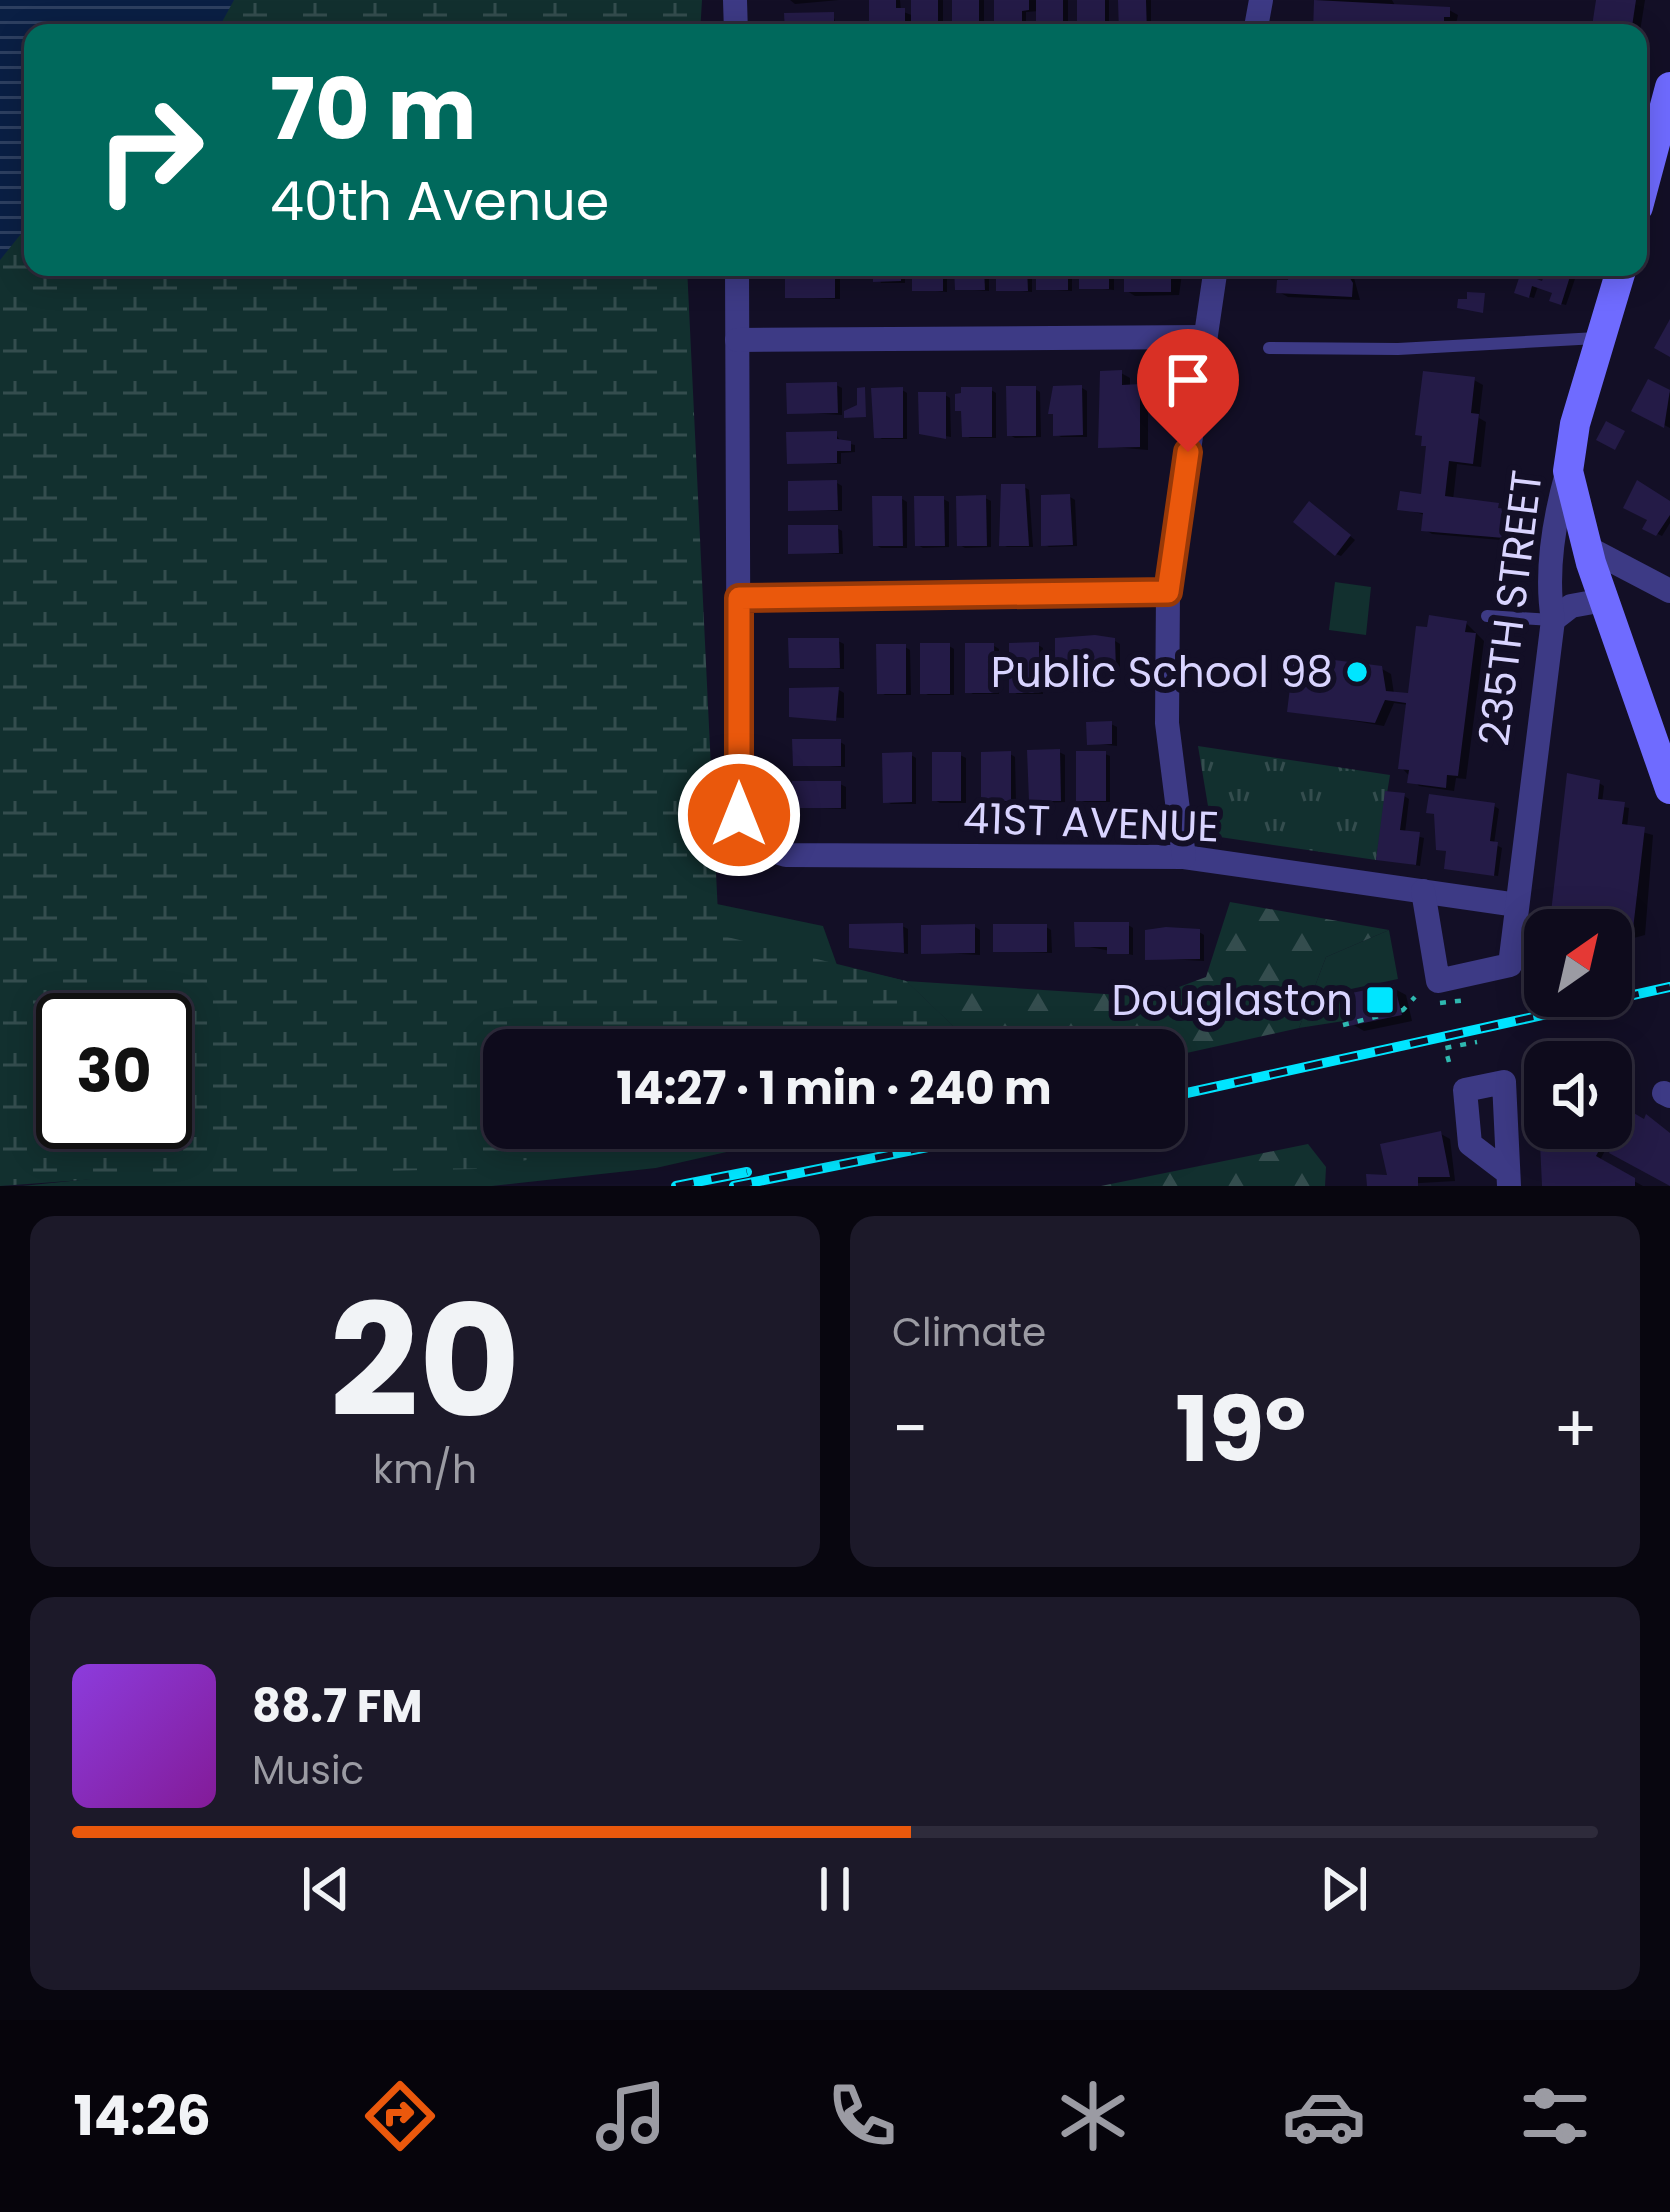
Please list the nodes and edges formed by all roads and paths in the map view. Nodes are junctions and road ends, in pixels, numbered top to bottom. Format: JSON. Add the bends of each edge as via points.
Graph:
{"nodes":[{"id":1,"x":1670,"y":92,"type":"edge"},
{"id":2,"x":1647,"y":175,"type":"edge"},
{"id":3,"x":737,"y":276,"type":"edge"},
{"id":4,"x":1214,"y":276,"type":"edge"},
{"id":5,"x":1620,"y":276,"type":"edge"},
{"id":6,"x":1204,"y":337,"type":"junction"},
{"id":7,"x":1603,"y":339,"type":"junction"},
{"id":8,"x":737,"y":340,"type":"junction"},
{"id":9,"x":1269,"y":348,"type":"dead end"},
{"id":10,"x":1568,"y":470,"type":"junction"},
{"id":11,"x":1586,"y":547,"type":"junction"},
{"id":12,"x":1670,"y":591,"type":"edge"},
{"id":13,"x":1168,"y":592,"type":"junction"},
{"id":14,"x":739,"y":598,"type":"junction"},
{"id":15,"x":1604,"y":600,"type":"junction"},
{"id":16,"x":1487,"y":616,"type":"dead end"},
{"id":17,"x":1553,"y":620,"type":"junction"},
{"id":18,"x":1670,"y":789,"type":"edge"},
{"id":19,"x":1184,"y":857,"type":"junction"},
{"id":20,"x":1423,"y":891,"type":"junction"},
{"id":21,"x":1517,"y":904,"type":"junction"},
{"id":22,"x":1415,"y":997,"type":"dead end"},
{"id":23,"x":1468,"y":1000,"type":"dead end"},
{"id":24,"x":1450,"y":1005,"type":"dead end"},
{"id":25,"x":1343,"y":1025,"type":"dead end"},
{"id":26,"x":1477,"y":1042,"type":"dead end"},
{"id":27,"x":1449,"y":1062,"type":"dead end"},
{"id":28,"x":1509,"y":1179,"type":"edge"}],
"edges":[{"from":1,"to":2,"type":"main road"},
{"from":3,"to":8,"type":"street"},
{"from":4,"to":6,"type":"street"},
{"from":5,"to":7,"type":"main road","name":"235TH STREET"},
{"from":6,"to":8,"type":"street"},
{"from":6,"to":13,"type":"street"},
{"from":7,"to":9,"type":"lane"},
{"from":7,"to":10,"type":"main road","name":"235TH STREET"},
{"from":8,"to":14,"type":"street"},
{"from":10,"to":11,"type":"main road"},
{"from":10,"to":17,"type":"street","name":"235TH STREET","via":[[1557,509]]},
{"from":11,"to":12,"type":"street"},
{"from":11,"to":15,"type":"main road"},
{"from":13,"to":14,"type":"street"},
{"from":13,"to":19,"type":"street","via":[[1167,723]]},
{"from":14,"to":19,"type":"street","name":"41ST AVENUE","via":[[739,815],[756,846],[786,855]]},
{"from":15,"to":17,"type":"street","via":[[1571,606]]},
{"from":15,"to":18,"type":"main road"},
{"from":16,"to":17,"type":"lane"},
{"from":17,"to":21,"type":"street","name":"235TH STREET"},
{"from":19,"to":20,"type":"street","name":"41ST AVENUE"},
{"from":20,"to":21,"type":"street","name":"41ST AVENUE"},
{"from":20,"to":21,"type":"street","name":"235TH STREET","via":[[1438,981],[1510,965]]},
{"from":22,"to":25,"type":"path","via":[[1404,1013]]},
{"from":23,"to":24,"type":"path"},
{"from":26,"to":27,"type":"path","via":[[1445,1047]]},
{"from":28,"to":28,"type":"street","via":[[1504,1082],[1465,1090],[1470,1144]]}]}
